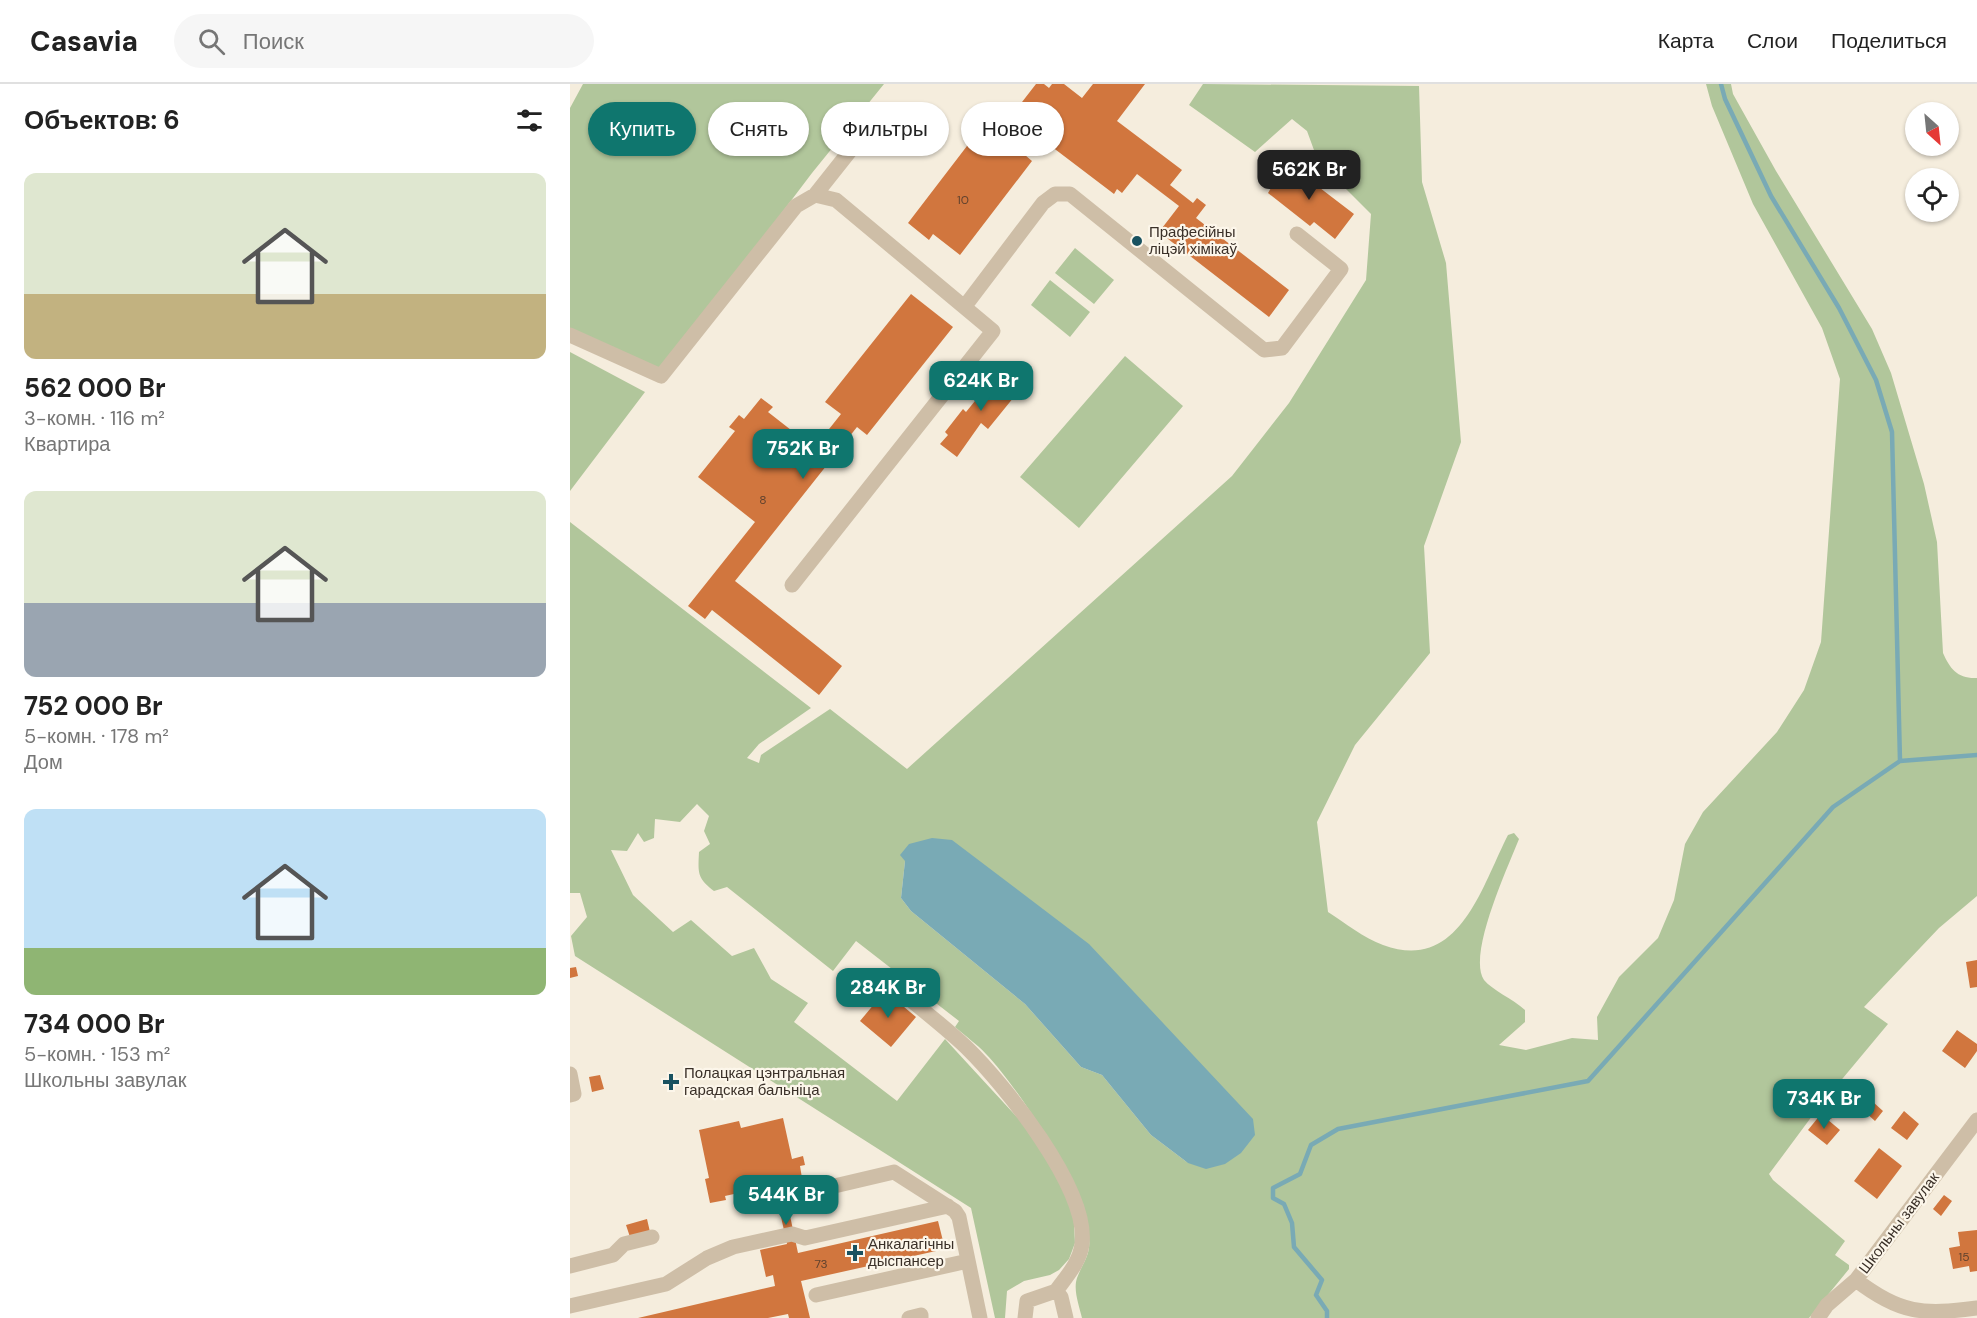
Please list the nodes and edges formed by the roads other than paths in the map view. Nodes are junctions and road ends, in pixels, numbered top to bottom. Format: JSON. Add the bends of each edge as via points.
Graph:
{"nodes":[{"id":1,"x":846,"y":156,"type":"edge"},
{"id":2,"x":815,"y":195,"type":"junction"},
{"id":3,"x":1297,"y":234,"type":"dead end"},
{"id":4,"x":965,"y":306,"type":"junction"},
{"id":5,"x":570,"y":335,"type":"edge"},
{"id":6,"x":792,"y":585,"type":"dead end"},
{"id":7,"x":899,"y":990,"type":"dead end"},
{"id":8,"x":570,"y":1074,"type":"edge"},
{"id":9,"x":570,"y":1095,"type":"edge"},
{"id":10,"x":1977,"y":1120,"type":"edge"},
{"id":11,"x":796,"y":1195,"type":"dead end"},
{"id":12,"x":948,"y":1206,"type":"junction"},
{"id":13,"x":652,"y":1237,"type":"dead end"},
{"id":14,"x":968,"y":1262,"type":"junction"},
{"id":15,"x":570,"y":1266,"type":"edge"},
{"id":16,"x":1856,"y":1280,"type":"junction"},
{"id":17,"x":1056,"y":1291,"type":"junction"},
{"id":18,"x":816,"y":1295,"type":"dead end"},
{"id":19,"x":570,"y":1306,"type":"edge"},
{"id":20,"x":1977,"y":1308,"type":"edge"},
{"id":21,"x":909,"y":1318,"type":"edge"},
{"id":22,"x":921,"y":1318,"type":"edge"},
{"id":23,"x":980,"y":1318,"type":"edge"},
{"id":24,"x":1025,"y":1318,"type":"edge"},
{"id":25,"x":1066,"y":1318,"type":"edge"},
{"id":26,"x":1818,"y":1318,"type":"edge"}],
"edges":[{"from":1,"to":2,"type":"street"},
{"from":2,"to":4,"type":"street","via":[[836,200]]},
{"from":2,"to":5,"type":"street","via":[[796,206],[661,376]]},
{"from":3,"to":4,"type":"street","via":[[1341,269],[1282,348],[1264,350],[1070,194],[1055,194],[1043,203]]},
{"from":4,"to":6,"type":"street","via":[[993,331]]},
{"from":7,"to":17,"type":"street","via":[[966,1047],[1044,1140],[1081,1220],[1082,1244],[1077,1262]]},
{"from":8,"to":9,"type":"street","via":[[574,1094]]},
{"from":10,"to":16,"type":"street","name":"Школьны завулак"},
{"from":11,"to":12,"type":"street","via":[[894,1172]]},
{"from":12,"to":14,"type":"street","via":[[959,1216]]},
{"from":12,"to":19,"type":"street","via":[[805,1238],[792,1234],[733,1247],[707,1257],[666,1284]]},
{"from":13,"to":15,"type":"street","via":[[624,1244],[613,1255]]},
{"from":14,"to":18,"type":"street"},
{"from":14,"to":23,"type":"street"},
{"from":16,"to":20,"type":"street","name":"Школьны завулак","via":[[1881,1300],[1902,1307],[1948,1311]]},
{"from":16,"to":26,"type":"street"},
{"from":17,"to":24,"type":"street","via":[[1027,1301]]},
{"from":17,"to":25,"type":"street"},
{"from":21,"to":22,"type":"street"}]}
